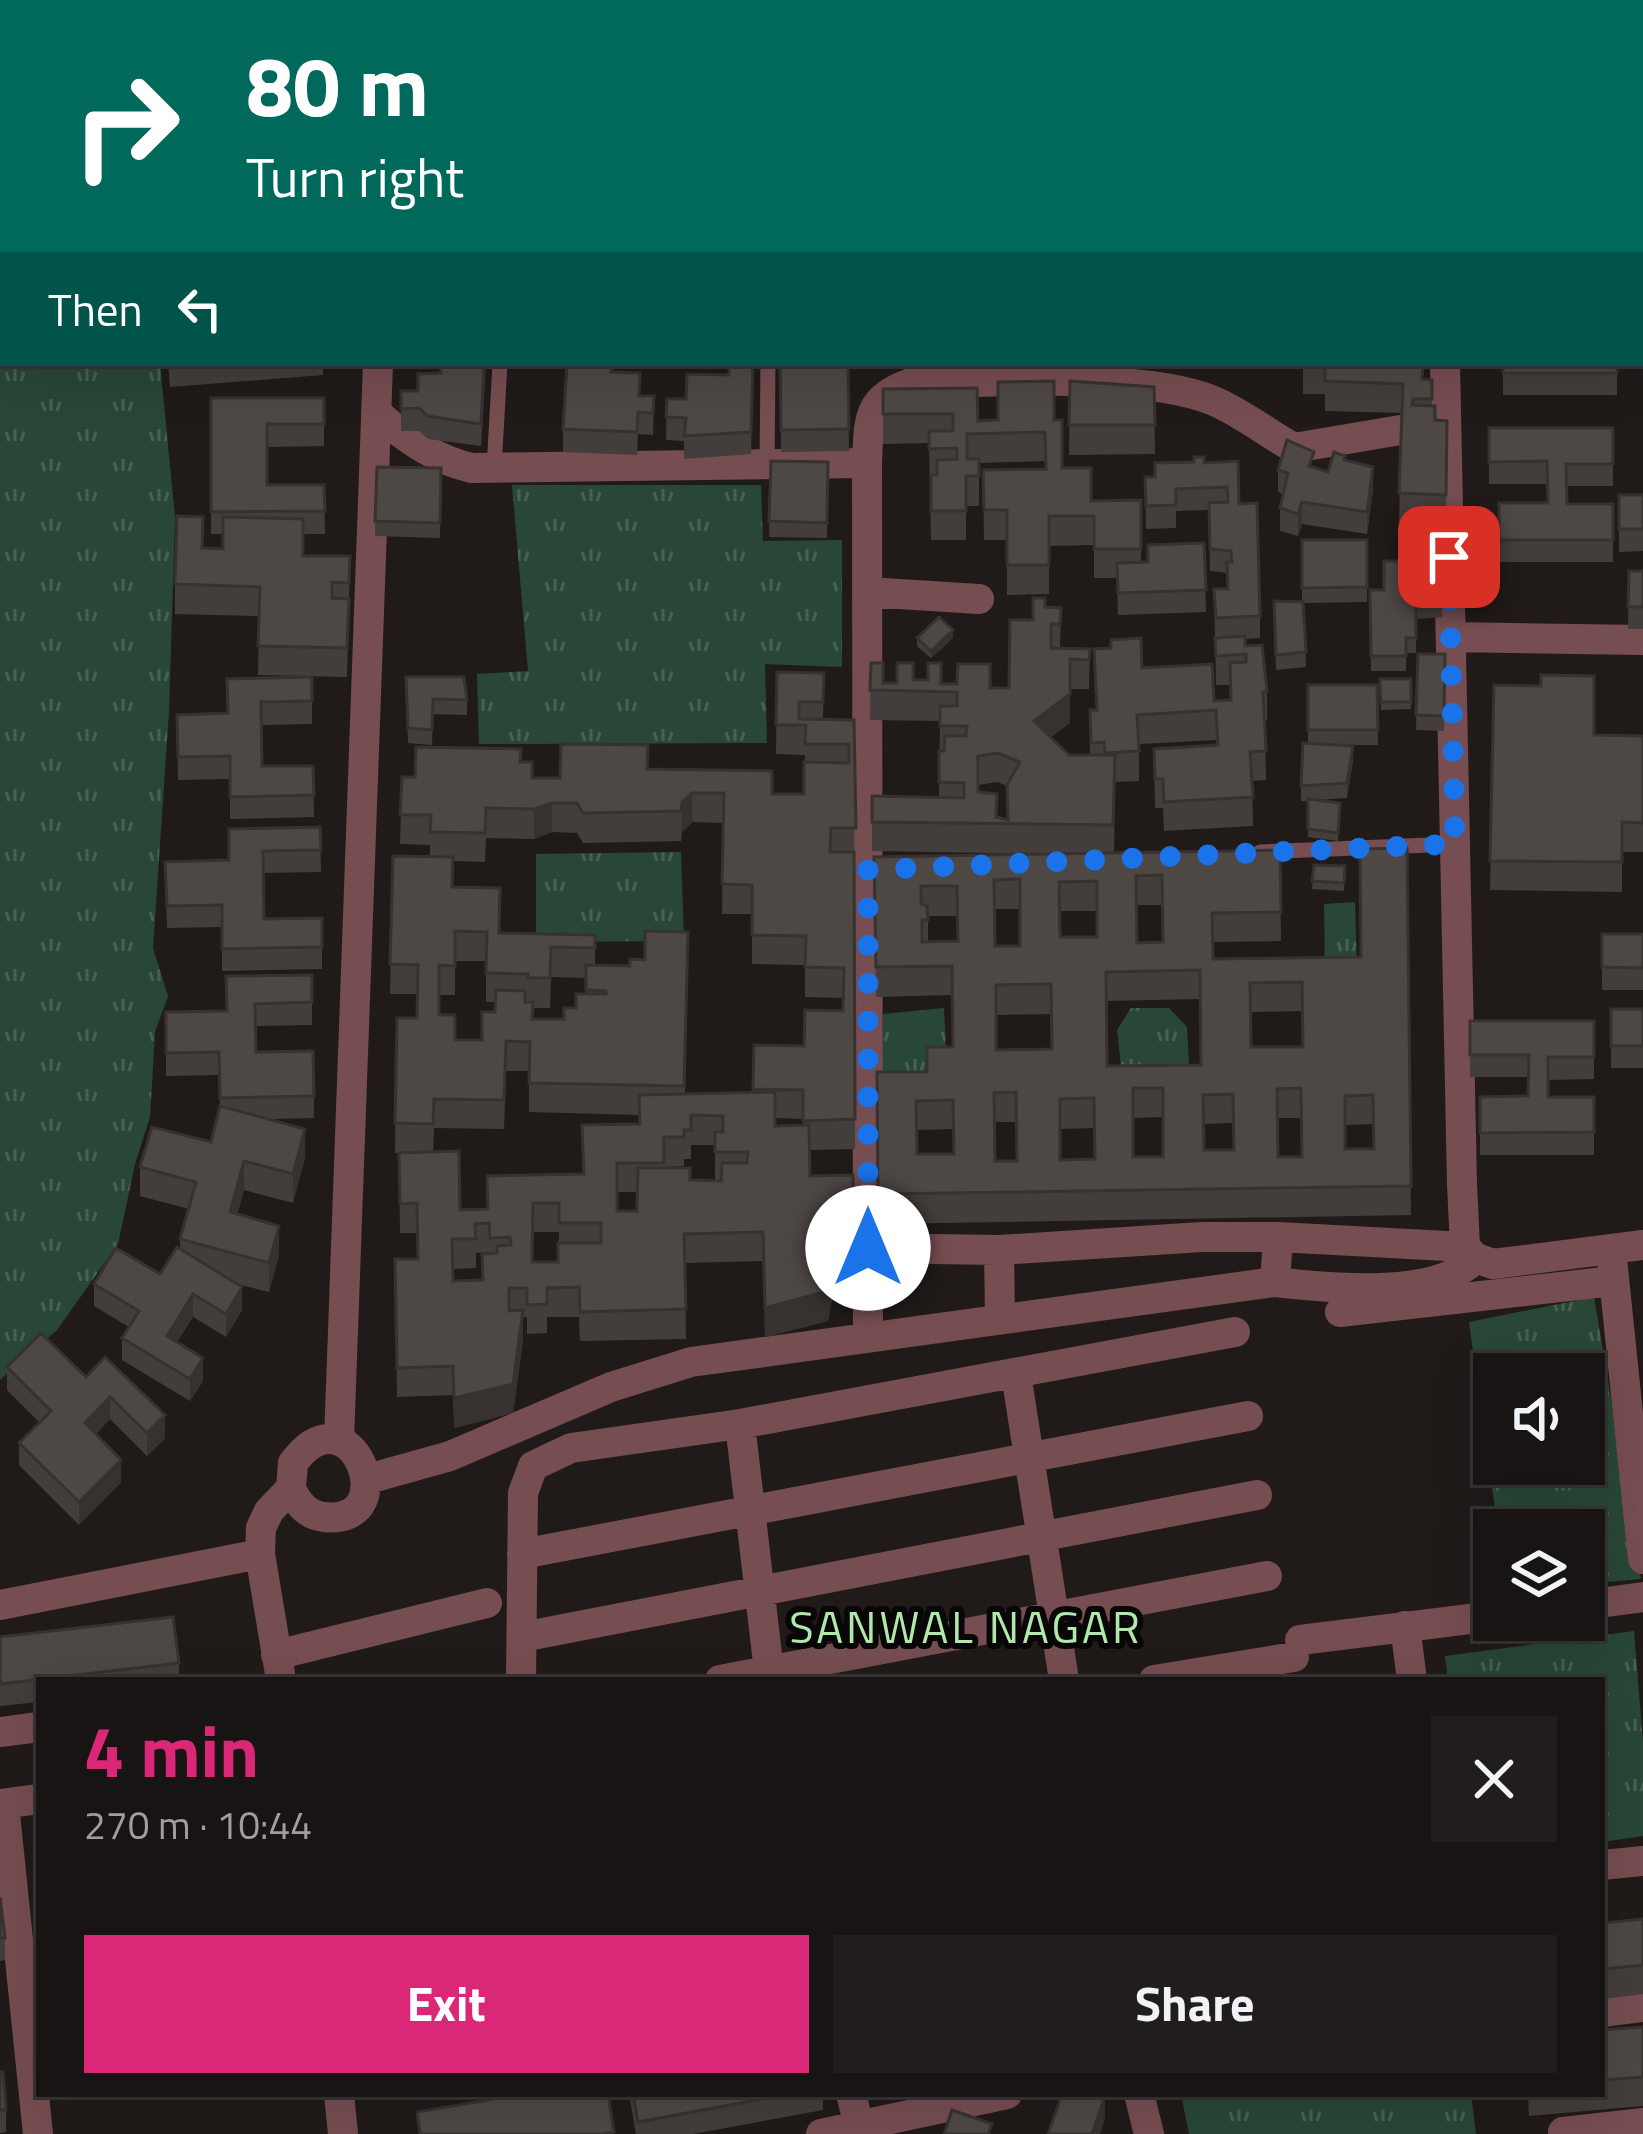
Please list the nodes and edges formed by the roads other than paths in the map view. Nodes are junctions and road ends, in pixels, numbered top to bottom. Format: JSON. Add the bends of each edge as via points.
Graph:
{"nodes":[{"id":1,"x":378,"y":366,"type":"edge"},
{"id":2,"x":500,"y":366,"type":"edge"},
{"id":3,"x":768,"y":366,"type":"edge"},
{"id":4,"x":1444,"y":366,"type":"edge"},
{"id":5,"x":1061,"y":373,"type":"edge"},
{"id":6,"x":376,"y":412,"type":"junction"},
{"id":7,"x":1447,"y":422,"type":"junction"},
{"id":8,"x":867,"y":463,"type":"junction"},
{"id":9,"x":767,"y":466,"type":"junction"},
{"id":10,"x":494,"y":469,"type":"junction"},
{"id":11,"x":867,"y":592,"type":"junction"},
{"id":12,"x":979,"y":599,"type":"dead end"},
{"id":13,"x":1451,"y":637,"type":"junction"},
{"id":14,"x":1643,"y":640,"type":"edge"},
{"id":15,"x":1455,"y":844,"type":"junction"},
{"id":16,"x":1244,"y":853,"type":"edge"},
{"id":17,"x":1278,"y":1238,"type":"junction"},
{"id":18,"x":1643,"y":1245,"type":"edge"},
{"id":19,"x":868,"y":1248,"type":"junction"},
{"id":20,"x":999,"y":1250,"type":"junction"},
{"id":21,"x":1611,"y":1250,"type":"junction"},
{"id":22,"x":1471,"y":1252,"type":"junction"},
{"id":23,"x":1613,"y":1281,"type":"junction"},
{"id":24,"x":1275,"y":1282,"type":"junction"},
{"id":25,"x":1340,"y":1312,"type":"dead end"},
{"id":26,"x":1630,"y":1316,"type":"edge"},
{"id":27,"x":1000,"y":1317,"type":"junction"},
{"id":28,"x":1235,"y":1332,"type":"dead end"},
{"id":29,"x":868,"y":1336,"type":"junction"},
{"id":30,"x":1016,"y":1375,"type":"junction"},
{"id":31,"x":1248,"y":1416,"type":"dead end"},
{"id":32,"x":740,"y":1424,"type":"junction"},
{"id":33,"x":1636,"y":1426,"type":"edge"},
{"id":34,"x":339,"y":1442,"type":"junction"},
{"id":35,"x":1029,"y":1457,"type":"junction"},
{"id":36,"x":368,"y":1479,"type":"junction"},
{"id":37,"x":291,"y":1488,"type":"junction"},
{"id":38,"x":1257,"y":1495,"type":"dead end"},
{"id":39,"x":750,"y":1514,"type":"junction"},
{"id":40,"x":1641,"y":1521,"type":"edge"},
{"id":41,"x":1041,"y":1537,"type":"junction"},
{"id":42,"x":260,"y":1554,"type":"junction"},
{"id":43,"x":522,"y":1554,"type":"junction"},
{"id":44,"x":1643,"y":1558,"type":"edge"},
{"id":45,"x":1267,"y":1576,"type":"dead end"},
{"id":46,"x":760,"y":1592,"type":"junction"},
{"id":47,"x":1643,"y":1598,"type":"edge"},
{"id":48,"x":488,"y":1603,"type":"dead end"},
{"id":49,"x":1605,"y":1603,"type":"edge"},
{"id":50,"x":0,"y":1605,"type":"edge"},
{"id":51,"x":1055,"y":1618,"type":"junction"},
{"id":52,"x":1473,"y":1619,"type":"edge"},
{"id":53,"x":1405,"y":1627,"type":"junction"},
{"id":54,"x":522,"y":1637,"type":"junction"},
{"id":55,"x":278,"y":1667,"type":"edge"},
{"id":56,"x":770,"y":1675,"type":"edge"},
{"id":57,"x":521,"y":1677,"type":"edge"},
{"id":58,"x":1064,"y":1677,"type":"edge"},
{"id":59,"x":1167,"y":1677,"type":"edge"},
{"id":60,"x":1412,"y":1677,"type":"edge"},
{"id":61,"x":36,"y":1727,"type":"edge"},
{"id":62,"x":0,"y":1732,"type":"edge"},
{"id":63,"x":36,"y":1799,"type":"edge"},
{"id":64,"x":2,"y":1804,"type":"edge"},
{"id":65,"x":1643,"y":1861,"type":"edge"},
{"id":66,"x":1605,"y":1864,"type":"edge"},
{"id":67,"x":6,"y":1888,"type":"edge"},
{"id":68,"x":29,"y":1938,"type":"edge"},
{"id":69,"x":1643,"y":2008,"type":"edge"},
{"id":70,"x":1605,"y":2012,"type":"edge"},
{"id":71,"x":339,"y":2097,"type":"edge"},
{"id":72,"x":852,"y":2097,"type":"edge"},
{"id":73,"x":995,"y":2097,"type":"edge"},
{"id":74,"x":1140,"y":2097,"type":"edge"},
{"id":75,"x":1643,"y":2123,"type":"edge"},
{"id":76,"x":860,"y":2130,"type":"edge"},
{"id":77,"x":1563,"y":2132,"type":"edge"},
{"id":78,"x":29,"y":2133,"type":"edge"},
{"id":79,"x":343,"y":2134,"type":"edge"},
{"id":80,"x":820,"y":2134,"type":"edge"},
{"id":81,"x":1149,"y":2134,"type":"edge"}],
"edges":[{"from":1,"to":6,"type":"street"},
{"from":2,"to":10,"type":"lane"},
{"from":3,"to":9,"type":"lane"},
{"from":4,"to":7,"type":"street"},
{"from":5,"to":7,"type":"street","via":[[1214,401],[1294,448]]},
{"from":5,"to":8,"type":"street","via":[[888,391],[869,423]]},
{"from":6,"to":10,"type":"street","via":[[445,462]]},
{"from":6,"to":34,"type":"street"},
{"from":7,"to":13,"type":"street"},
{"from":8,"to":9,"type":"street"},
{"from":8,"to":11,"type":"street"},
{"from":9,"to":10,"type":"street"},
{"from":11,"to":12,"type":"street"},
{"from":11,"to":19,"type":"street","via":[[879,870]]},
{"from":13,"to":14,"type":"street"},
{"from":13,"to":15,"type":"street"},
{"from":15,"to":16,"type":"lane"},
{"from":15,"to":22,"type":"street"},
{"from":17,"to":20,"type":"street"},
{"from":17,"to":22,"type":"street"},
{"from":17,"to":24,"type":"street"},
{"from":18,"to":21,"type":"street"},
{"from":19,"to":20,"type":"street"},
{"from":19,"to":29,"type":"street"},
{"from":20,"to":27,"type":"street"},
{"from":21,"to":22,"type":"street","via":[[1493,1264]]},
{"from":21,"to":23,"type":"street"},
{"from":22,"to":24,"type":"street","via":[[1450,1278],[1433,1281],[1342,1291]]},
{"from":23,"to":25,"type":"street"},
{"from":23,"to":26,"type":"street"},
{"from":24,"to":27,"type":"street"},
{"from":26,"to":33,"type":"street"},
{"from":27,"to":29,"type":"street"},
{"from":28,"to":30,"type":"street"},
{"from":29,"to":36,"type":"street","via":[[692,1362],[611,1387],[450,1456]]},
{"from":30,"to":32,"type":"street"},
{"from":30,"to":35,"type":"street"},
{"from":31,"to":35,"type":"street"},
{"from":32,"to":39,"type":"street"},
{"from":32,"to":43,"type":"street","via":[[572,1448],[533,1466],[523,1493]]},
{"from":33,"to":40,"type":"street"},
{"from":34,"to":36,"type":"street","via":[[359,1454]]},
{"from":34,"to":37,"type":"street","via":[[302,1452]]},
{"from":35,"to":39,"type":"street"},
{"from":35,"to":41,"type":"street"},
{"from":36,"to":37,"type":"street","via":[[352,1510],[326,1517],[305,1510]]},
{"from":37,"to":42,"type":"street","via":[[260,1528]]},
{"from":38,"to":41,"type":"street"},
{"from":39,"to":43,"type":"street"},
{"from":39,"to":46,"type":"street"},
{"from":40,"to":44,"type":"street"},
{"from":41,"to":46,"type":"street"},
{"from":41,"to":51,"type":"street"},
{"from":42,"to":50,"type":"street"},
{"from":42,"to":55,"type":"street"},
{"from":43,"to":54,"type":"street"},
{"from":45,"to":51,"type":"street"},
{"from":46,"to":54,"type":"street"},
{"from":46,"to":56,"type":"street"},
{"from":47,"to":49,"type":"street"},
{"from":48,"to":55,"type":"street"},
{"from":51,"to":56,"type":"street"},
{"from":51,"to":58,"type":"street"},
{"from":52,"to":53,"type":"street"},
{"from":53,"to":59,"type":"street"},
{"from":53,"to":60,"type":"street"},
{"from":54,"to":57,"type":"street"},
{"from":61,"to":62,"type":"street"},
{"from":63,"to":64,"type":"street"},
{"from":64,"to":67,"type":"street"},
{"from":65,"to":66,"type":"street"},
{"from":67,"to":68,"type":"street"},
{"from":68,"to":78,"type":"street"},
{"from":69,"to":70,"type":"street"},
{"from":71,"to":79,"type":"street"},
{"from":72,"to":76,"type":"street"},
{"from":73,"to":76,"type":"street"},
{"from":74,"to":81,"type":"street"},
{"from":75,"to":77,"type":"street"},
{"from":76,"to":80,"type":"street"}]}
